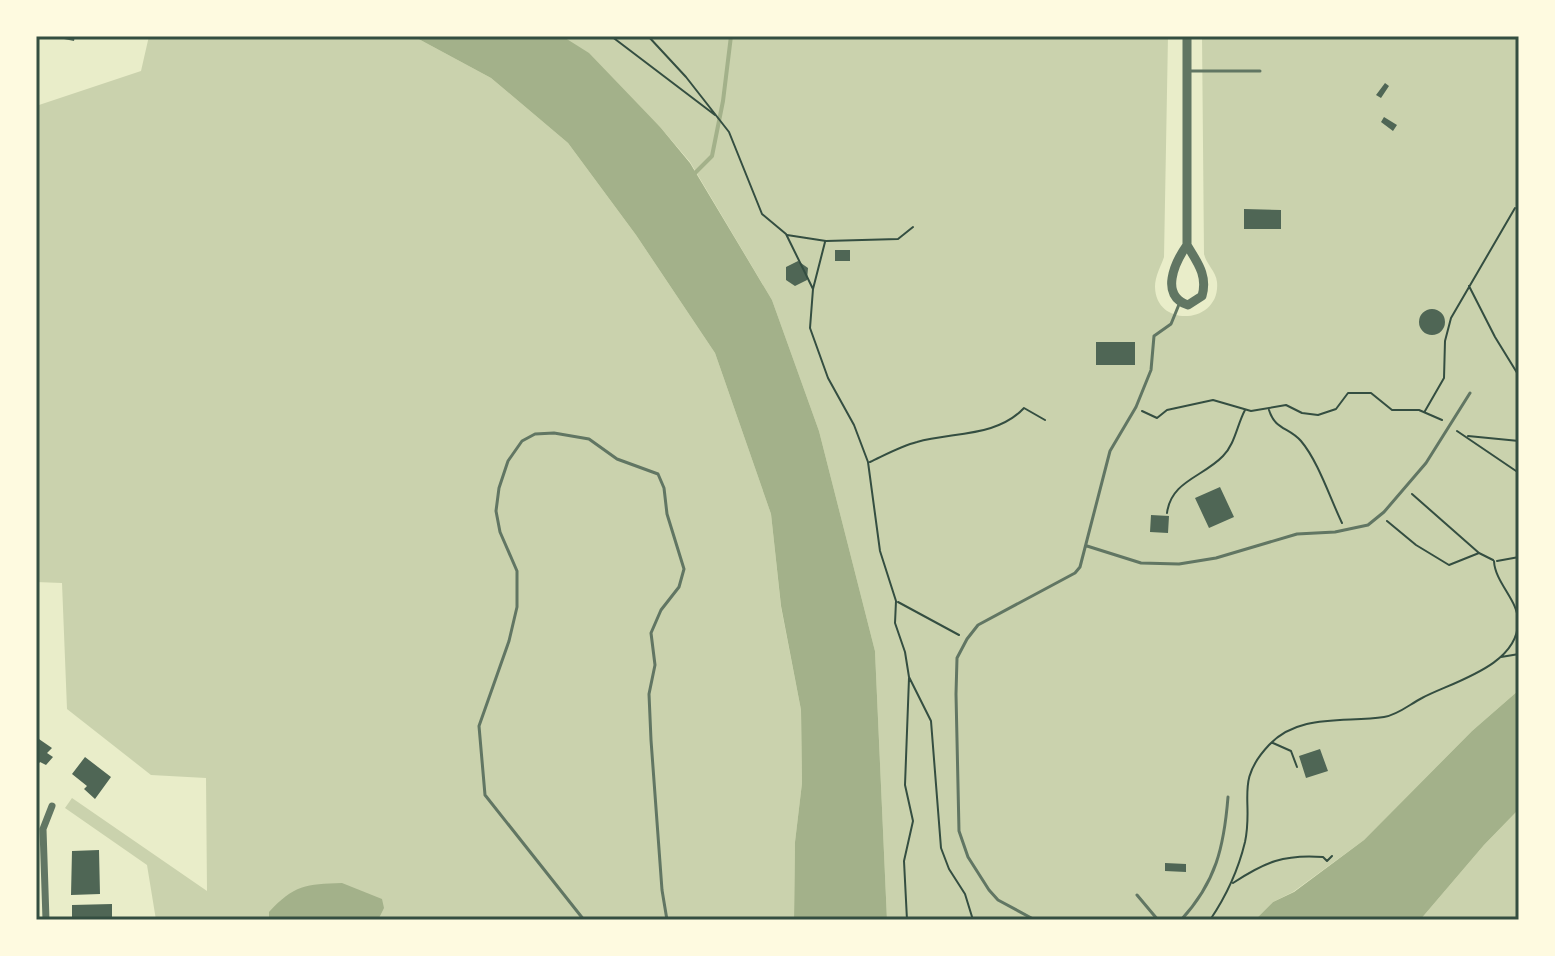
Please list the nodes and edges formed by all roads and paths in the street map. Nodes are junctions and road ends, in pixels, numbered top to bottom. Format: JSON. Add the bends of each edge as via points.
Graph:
{"nodes":[{"id":1,"x":611,"y":36,"type":"edge"},
{"id":2,"x":648,"y":36,"type":"edge"},
{"id":3,"x":1187,"y":36,"type":"edge"},
{"id":4,"x":1186,"y":71,"type":"junction"},
{"id":5,"x":1260,"y":71,"type":"dead end"},
{"id":6,"x":719,"y":118,"type":"junction"},
{"id":7,"x":1515,"y":208,"type":"dead end"},
{"id":8,"x":913,"y":227,"type":"dead end"},
{"id":9,"x":786,"y":234,"type":"junction"},
{"id":10,"x":826,"y":241,"type":"junction"},
{"id":11,"x":1187,"y":245,"type":"junction"},
{"id":12,"x":1469,"y":285,"type":"junction"},
{"id":13,"x":813,"y":289,"type":"junction"},
{"id":14,"x":1180,"y":302,"type":"junction"},
{"id":15,"x":1519,"y":376,"type":"edge"},
{"id":16,"x":1470,"y":393,"type":"dead end"},
{"id":17,"x":1136,"y":407,"type":"junction"},
{"id":18,"x":1269,"y":409,"type":"junction"},
{"id":19,"x":1245,"y":410,"type":"junction"},
{"id":20,"x":1425,"y":411,"type":"junction"},
{"id":21,"x":1045,"y":420,"type":"dead end"},
{"id":22,"x":1451,"y":426,"type":"junction"},
{"id":23,"x":1465,"y":436,"type":"junction"},
{"id":24,"x":1519,"y":441,"type":"edge"},
{"id":25,"x":868,"y":462,"type":"junction"},
{"id":26,"x":1519,"y":473,"type":"edge"},
{"id":27,"x":1404,"y":487,"type":"junction"},
{"id":28,"x":1167,"y":513,"type":"dead end"},
{"id":29,"x":1380,"y":515,"type":"junction"},
{"id":30,"x":1345,"y":529,"type":"junction"},
{"id":31,"x":1087,"y":546,"type":"junction"},
{"id":32,"x":1479,"y":553,"type":"junction"},
{"id":33,"x":1519,"y":557,"type":"edge"},
{"id":34,"x":1494,"y":561,"type":"junction"},
{"id":35,"x":896,"y":601,"type":"junction"},
{"id":36,"x":967,"y":639,"type":"junction"},
{"id":37,"x":1519,"y":654,"type":"edge"},
{"id":38,"x":1499,"y":656,"type":"junction"},
{"id":39,"x":909,"y":677,"type":"junction"},
{"id":40,"x":1272,"y":743,"type":"junction"},
{"id":41,"x":1297,"y":767,"type":"dead end"},
{"id":42,"x":1228,"y":797,"type":"dead end"},
{"id":43,"x":52,"y":806,"type":"dead end"},
{"id":44,"x":1332,"y":856,"type":"dead end"},
{"id":45,"x":1232,"y":884,"type":"junction"},
{"id":46,"x":1137,"y":895,"type":"dead end"},
{"id":47,"x":46,"y":920,"type":"edge"},
{"id":48,"x":584,"y":920,"type":"edge"},
{"id":49,"x":667,"y":920,"type":"edge"},
{"id":50,"x":907,"y":920,"type":"edge"},
{"id":51,"x":973,"y":920,"type":"edge"},
{"id":52,"x":1035,"y":920,"type":"edge"},
{"id":53,"x":1158,"y":920,"type":"edge"},
{"id":54,"x":1181,"y":920,"type":"edge"},
{"id":55,"x":1210,"y":920,"type":"edge"}],
"edges":[{"from":1,"to":6,"type":"path"},
{"from":2,"to":6,"type":"path"},
{"from":3,"to":4,"type":"street"},
{"from":4,"to":5,"type":"lane"},
{"from":4,"to":11,"type":"street"},
{"from":6,"to":9,"type":"path","via":[[734,141],[762,214]]},
{"from":7,"to":12,"type":"path"},
{"from":8,"to":10,"type":"path","via":[[898,239]]},
{"from":9,"to":10,"type":"path"},
{"from":9,"to":13,"type":"path"},
{"from":10,"to":13,"type":"path"},
{"from":11,"to":14,"type":"street","via":[[1172,273]]},
{"from":11,"to":14,"type":"street","via":[[1205,284],[1198,301]]},
{"from":12,"to":15,"type":"path"},
{"from":12,"to":20,"type":"path","via":[[1447,331],[1444,378]]},
{"from":13,"to":25,"type":"path","via":[[810,328]]},
{"from":14,"to":17,"type":"lane","via":[[1171,324],[1154,336],[1151,370]]},
{"from":16,"to":22,"type":"lane"},
{"from":17,"to":19,"type":"path","via":[[1157,418],[1167,410],[1204,401]]},
{"from":17,"to":31,"type":"lane","via":[[1110,451]]},
{"from":18,"to":19,"type":"path"},
{"from":18,"to":20,"type":"path","via":[[1286,405],[1318,415],[1336,409],[1348,393],[1371,393],[1392,410]]},
{"from":18,"to":30,"type":"path","via":[[1274,423],[1294,434],[1308,451]]},
{"from":19,"to":28,"type":"path","via":[[1229,449],[1176,490]]},
{"from":20,"to":22,"type":"path"},
{"from":21,"to":25,"type":"path","via":[[1024,408],[997,427],[918,442]]},
{"from":22,"to":23,"type":"path"},
{"from":22,"to":27,"type":"lane"},
{"from":23,"to":24,"type":"path"},
{"from":23,"to":26,"type":"path"},
{"from":25,"to":35,"type":"path","via":[[880,551]]},
{"from":27,"to":29,"type":"lane"},
{"from":27,"to":32,"type":"path"},
{"from":29,"to":30,"type":"lane","via":[[1368,525]]},
{"from":29,"to":32,"type":"path","via":[[1449,565]]},
{"from":30,"to":31,"type":"lane","via":[[1297,534],[1179,564],[1141,563]]},
{"from":31,"to":36,"type":"lane","via":[[1075,573],[978,625]]},
{"from":32,"to":34,"type":"path"},
{"from":33,"to":34,"type":"path"},
{"from":34,"to":38,"type":"path","via":[[1495,574],[1519,619],[1508,649]]},
{"from":35,"to":36,"type":"path"},
{"from":35,"to":39,"type":"path","via":[[895,623]]},
{"from":36,"to":52,"type":"lane","via":[[957,658],[959,831],[989,890]]},
{"from":37,"to":38,"type":"path"},
{"from":38,"to":40,"type":"path","via":[[1487,668],[1395,714],[1299,726]]},
{"from":39,"to":50,"type":"path","via":[[905,785],[913,821],[904,861]]},
{"from":39,"to":51,"type":"path","via":[[931,721],[941,848]]},
{"from":40,"to":41,"type":"path","via":[[1287,747]]},
{"from":40,"to":45,"type":"path","via":[[1247,779],[1247,829]]},
{"from":42,"to":54,"type":"lane","via":[[1216,868]]},
{"from":43,"to":47,"type":"street","via":[[43,829]]},
{"from":44,"to":45,"type":"path","via":[[1327,861],[1310,856],[1272,860]]},
{"from":45,"to":55,"type":"path"},
{"from":46,"to":53,"type":"lane"},
{"from":48,"to":49,"type":"lane","via":[[485,795],[480,757],[479,726],[517,607],[517,571],[496,511],[499,488],[508,461],[522,441],[535,434],[589,439],[617,459],[658,474],[664,488],[684,569],[651,633],[651,740]]}]}
